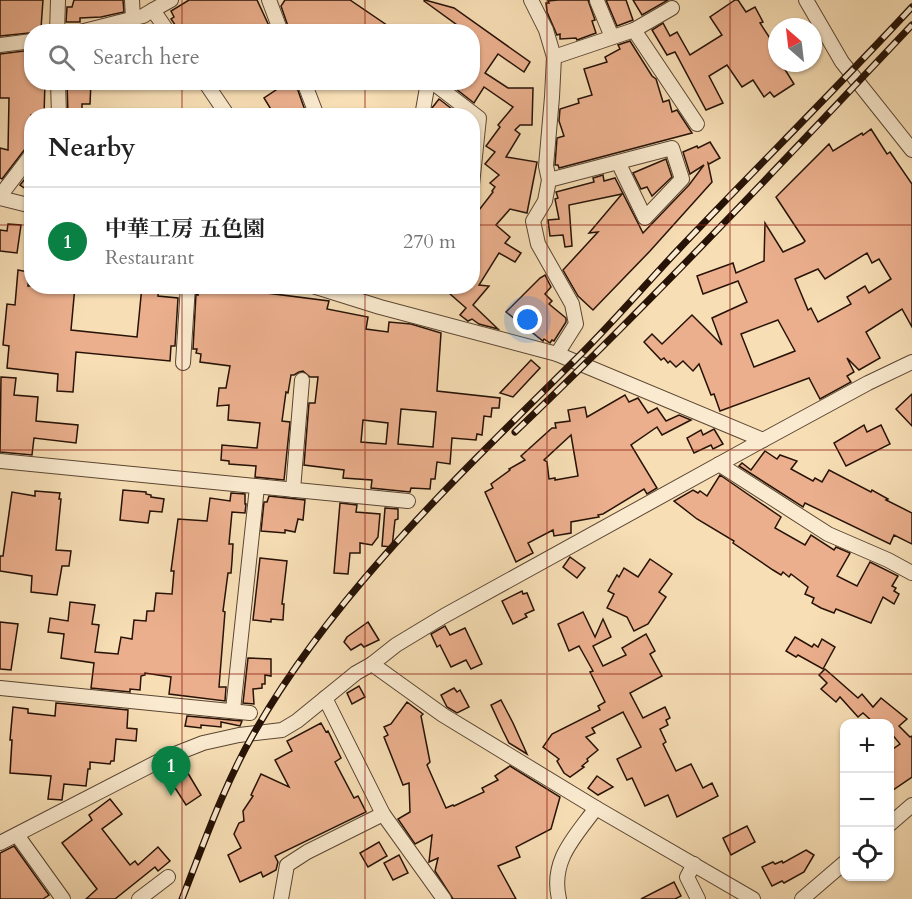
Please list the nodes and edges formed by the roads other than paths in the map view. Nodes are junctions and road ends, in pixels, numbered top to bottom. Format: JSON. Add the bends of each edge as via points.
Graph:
{"nodes":[{"id":1,"x":58,"y":0,"type":"edge"},
{"id":2,"x":132,"y":0,"type":"edge"},
{"id":3,"x":171,"y":0,"type":"edge"},
{"id":4,"x":269,"y":0,"type":"edge"},
{"id":5,"x":531,"y":0,"type":"edge"},
{"id":6,"x":806,"y":0,"type":"edge"},
{"id":7,"x":597,"y":1,"type":"edge"},
{"id":8,"x":672,"y":9,"type":"dead end"},
{"id":9,"x":153,"y":10,"type":"junction"},
{"id":10,"x":133,"y":19,"type":"junction"},
{"id":11,"x":57,"y":24,"type":"edge"},
{"id":12,"x":113,"y":24,"type":"edge"},
{"id":13,"x":163,"y":24,"type":"edge"},
{"id":14,"x":278,"y":24,"type":"edge"},
{"id":15,"x":634,"y":30,"type":"junction"},
{"id":16,"x":612,"y":37,"type":"junction"},
{"id":17,"x":24,"y":41,"type":"edge"},
{"id":18,"x":0,"y":45,"type":"edge"},
{"id":19,"x":554,"y":57,"type":"junction"},
{"id":20,"x":58,"y":90,"type":"edge"},
{"id":21,"x":210,"y":90,"type":"edge"},
{"id":22,"x":307,"y":90,"type":"edge"},
{"id":23,"x":428,"y":90,"type":"edge"},
{"id":24,"x":441,"y":90,"type":"edge"},
{"id":25,"x":59,"y":108,"type":"edge"},
{"id":26,"x":223,"y":108,"type":"edge"},
{"id":27,"x":313,"y":108,"type":"edge"},
{"id":28,"x":424,"y":108,"type":"edge"},
{"id":29,"x":465,"y":108,"type":"edge"},
{"id":30,"x":697,"y":124,"type":"dead end"},
{"id":31,"x":912,"y":150,"type":"edge"},
{"id":32,"x":618,"y":162,"type":"junction"},
{"id":33,"x":24,"y":165,"type":"edge"},
{"id":34,"x":549,"y":180,"type":"junction"},
{"id":35,"x":0,"y":197,"type":"edge"},
{"id":36,"x":24,"y":204,"type":"edge"},
{"id":37,"x":187,"y":294,"type":"edge"},
{"id":38,"x":339,"y":294,"type":"edge"},
{"id":39,"x":557,"y":354,"type":"junction"},
{"id":40,"x":912,"y":362,"type":"edge"},
{"id":41,"x":183,"y":363,"type":"dead end"},
{"id":42,"x":302,"y":381,"type":"dead end"},
{"id":43,"x":763,"y":440,"type":"junction"},
{"id":44,"x":0,"y":461,"type":"edge"},
{"id":45,"x":719,"y":464,"type":"junction"},
{"id":46,"x":257,"y":486,"type":"junction"},
{"id":47,"x":293,"y":490,"type":"junction"},
{"id":48,"x":408,"y":501,"type":"dead end"},
{"id":49,"x":912,"y":573,"type":"edge"},
{"id":50,"x":372,"y":664,"type":"junction"},
{"id":51,"x":0,"y":688,"type":"edge"},
{"id":52,"x":325,"y":698,"type":"junction"},
{"id":53,"x":233,"y":710,"type":"junction"},
{"id":54,"x":250,"y":713,"type":"dead end"},
{"id":55,"x":912,"y":805,"type":"edge"},
{"id":56,"x":596,"y":808,"type":"junction"},
{"id":57,"x":383,"y":814,"type":"junction"},
{"id":58,"x":894,"y":821,"type":"edge"},
{"id":59,"x":17,"y":835,"type":"junction"},
{"id":60,"x":0,"y":843,"type":"edge"},
{"id":61,"x":694,"y":864,"type":"junction"},
{"id":62,"x":840,"y":866,"type":"edge"},
{"id":63,"x":168,"y":877,"type":"dead end"},
{"id":64,"x":63,"y":899,"type":"edge"},
{"id":65,"x":139,"y":899,"type":"edge"},
{"id":66,"x":281,"y":899,"type":"edge"},
{"id":67,"x":444,"y":899,"type":"edge"},
{"id":68,"x":559,"y":899,"type":"edge"},
{"id":69,"x":698,"y":899,"type":"edge"},
{"id":70,"x":753,"y":899,"type":"edge"},
{"id":71,"x":802,"y":899,"type":"edge"}],
"edges":[{"from":1,"to":11,"type":"street"},
{"from":2,"to":10,"type":"street"},
{"from":3,"to":9,"type":"street"},
{"from":4,"to":14,"type":"street"},
{"from":5,"to":19,"type":"street"},
{"from":6,"to":31,"type":"street","via":[[842,62]]},
{"from":7,"to":16,"type":"street"},
{"from":8,"to":15,"type":"street"},
{"from":9,"to":10,"type":"street"},
{"from":9,"to":13,"type":"street"},
{"from":10,"to":12,"type":"street"},
{"from":15,"to":16,"type":"street"},
{"from":15,"to":30,"type":"street"},
{"from":16,"to":19,"type":"street"},
{"from":17,"to":18,"type":"street"},
{"from":19,"to":34,"type":"street","via":[[546,165]]},
{"from":20,"to":25,"type":"street"},
{"from":21,"to":26,"type":"street"},
{"from":22,"to":27,"type":"street"},
{"from":23,"to":28,"type":"street"},
{"from":24,"to":29,"type":"street"},
{"from":32,"to":32,"type":"street","via":[[645,218],[682,179],[672,148]]},
{"from":32,"to":34,"type":"street"},
{"from":33,"to":35,"type":"street"},
{"from":34,"to":39,"type":"street","via":[[545,201],[533,221],[538,244],[572,304],[576,324]]},
{"from":35,"to":36,"type":"street"},
{"from":37,"to":41,"type":"street"},
{"from":38,"to":39,"type":"street"},
{"from":39,"to":43,"type":"street"},
{"from":40,"to":43,"type":"street"},
{"from":42,"to":47,"type":"street"},
{"from":43,"to":45,"type":"street"},
{"from":44,"to":46,"type":"street"},
{"from":45,"to":49,"type":"street","via":[[828,534]]},
{"from":45,"to":50,"type":"street","via":[[444,616]]},
{"from":46,"to":47,"type":"street"},
{"from":46,"to":53,"type":"street"},
{"from":47,"to":48,"type":"street"},
{"from":50,"to":52,"type":"street"},
{"from":50,"to":56,"type":"street","via":[[443,715]]},
{"from":51,"to":53,"type":"street"},
{"from":52,"to":57,"type":"street"},
{"from":52,"to":59,"type":"street","via":[[282,730],[239,735],[165,758]]},
{"from":53,"to":54,"type":"street"},
{"from":55,"to":58,"type":"street"},
{"from":56,"to":61,"type":"street"},
{"from":56,"to":68,"type":"street","via":[[568,845],[558,867]]},
{"from":57,"to":66,"type":"street","via":[[287,865]]},
{"from":57,"to":67,"type":"street"},
{"from":59,"to":60,"type":"street"},
{"from":59,"to":64,"type":"street"},
{"from":61,"to":69,"type":"street","via":[[687,877]]},
{"from":61,"to":70,"type":"street"},
{"from":62,"to":71,"type":"street"},
{"from":63,"to":65,"type":"street"}]}
